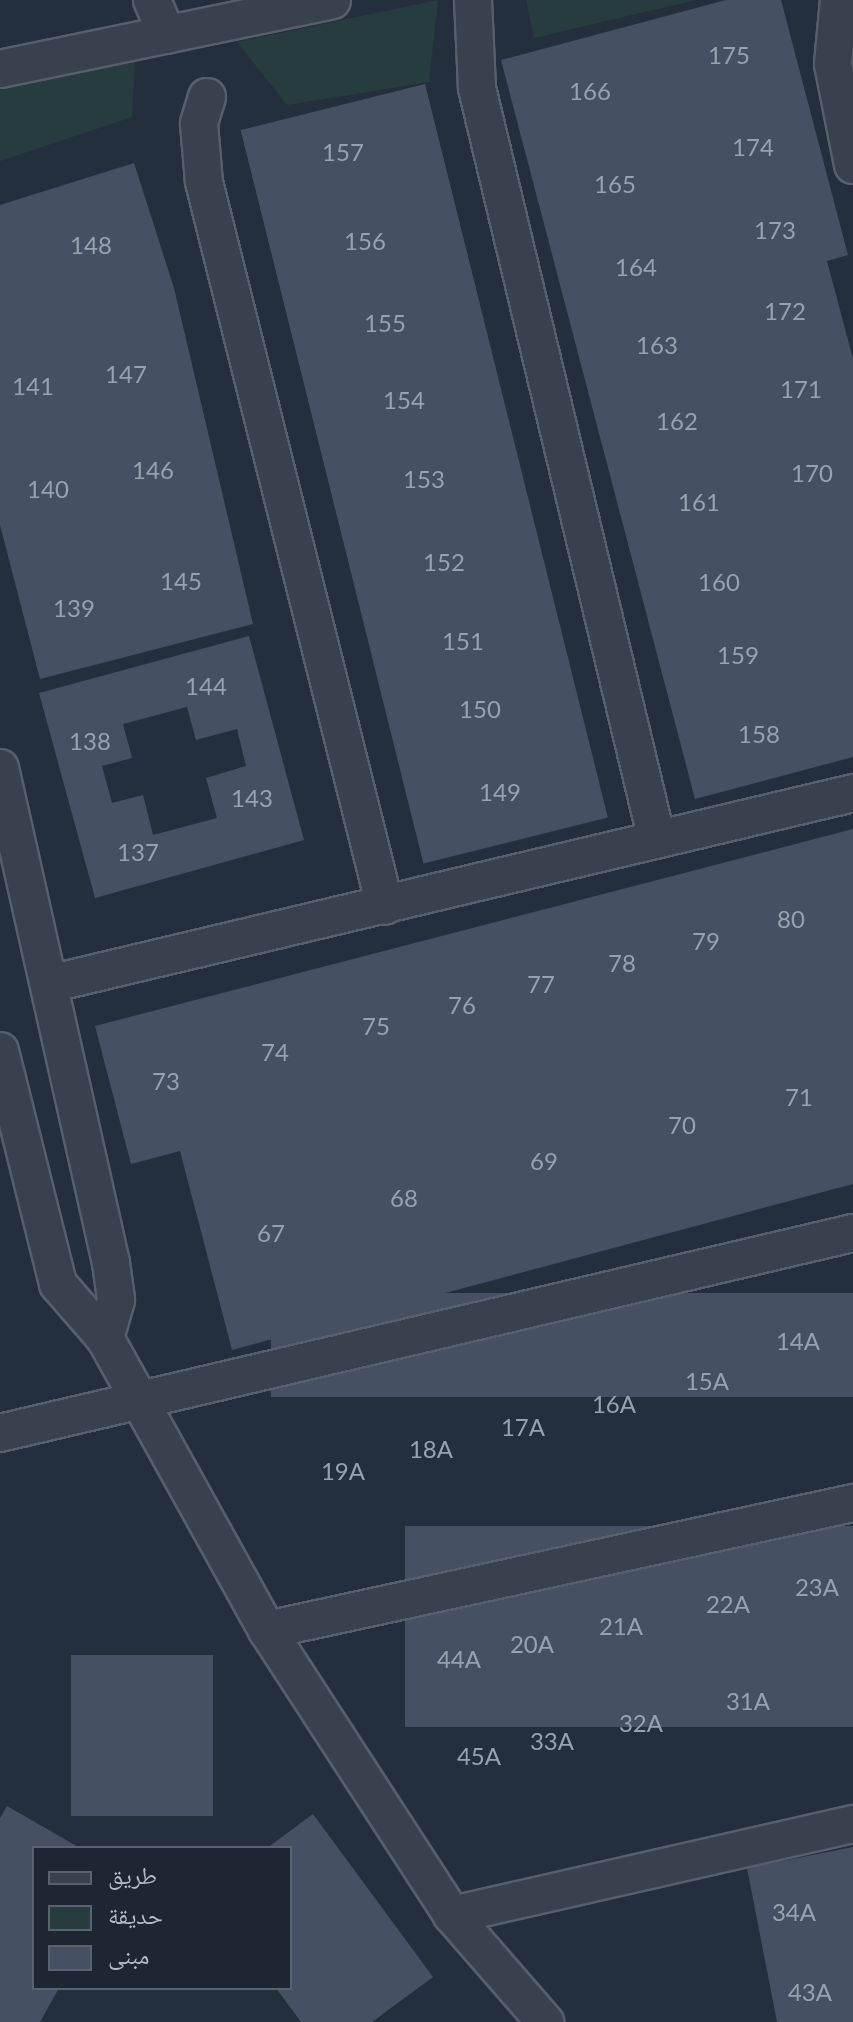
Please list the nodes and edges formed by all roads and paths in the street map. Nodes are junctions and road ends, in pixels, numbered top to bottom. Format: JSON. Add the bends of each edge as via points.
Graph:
{"nodes":[{"id":1,"x":152,"y":0,"type":"edge"},
{"id":2,"x":332,"y":0,"type":"edge"},
{"id":3,"x":473,"y":0,"type":"edge"},
{"id":4,"x":839,"y":0,"type":"edge"},
{"id":5,"x":167,"y":35,"type":"junction"},
{"id":6,"x":0,"y":69,"type":"edge"},
{"id":7,"x":207,"y":97,"type":"dead end"},
{"id":8,"x":853,"y":165,"type":"edge"},
{"id":9,"x":0,"y":768,"type":"edge"},
{"id":10,"x":853,"y":793,"type":"edge"},
{"id":11,"x":657,"y":840,"type":"junction"},
{"id":12,"x":385,"y":906,"type":"junction"},
{"id":13,"x":49,"y":984,"type":"junction"},
{"id":14,"x":0,"y":1051,"type":"edge"},
{"id":15,"x":853,"y":1233,"type":"edge"},
{"id":16,"x":105,"y":1338,"type":"junction"},
{"id":17,"x":140,"y":1400,"type":"junction"},
{"id":18,"x":0,"y":1433,"type":"edge"},
{"id":19,"x":853,"y":1503,"type":"edge"},
{"id":20,"x":267,"y":1630,"type":"junction"},
{"id":21,"x":853,"y":1824,"type":"edge"},
{"id":22,"x":452,"y":1915,"type":"junction"},
{"id":23,"x":545,"y":2022,"type":"edge"}],
"edges":[{"from":1,"to":5,"type":"street"},
{"from":2,"to":5,"type":"street"},
{"from":3,"to":11,"type":"street","via":[[477,88]]},
{"from":4,"to":8,"type":"street","via":[[833,64]]},
{"from":5,"to":6,"type":"street"},
{"from":7,"to":12,"type":"street","via":[[199,124],[204,182]]},
{"from":9,"to":13,"type":"street"},
{"from":10,"to":11,"type":"street"},
{"from":11,"to":12,"type":"street"},
{"from":12,"to":13,"type":"street"},
{"from":13,"to":16,"type":"street","via":[[111,1263],[116,1300]]},
{"from":14,"to":16,"type":"street","via":[[58,1284]]},
{"from":15,"to":17,"type":"street"},
{"from":16,"to":17,"type":"street"},
{"from":17,"to":18,"type":"street"},
{"from":17,"to":20,"type":"street"},
{"from":19,"to":20,"type":"street"},
{"from":20,"to":22,"type":"street"},
{"from":21,"to":22,"type":"street"},
{"from":22,"to":23,"type":"street"}]}
